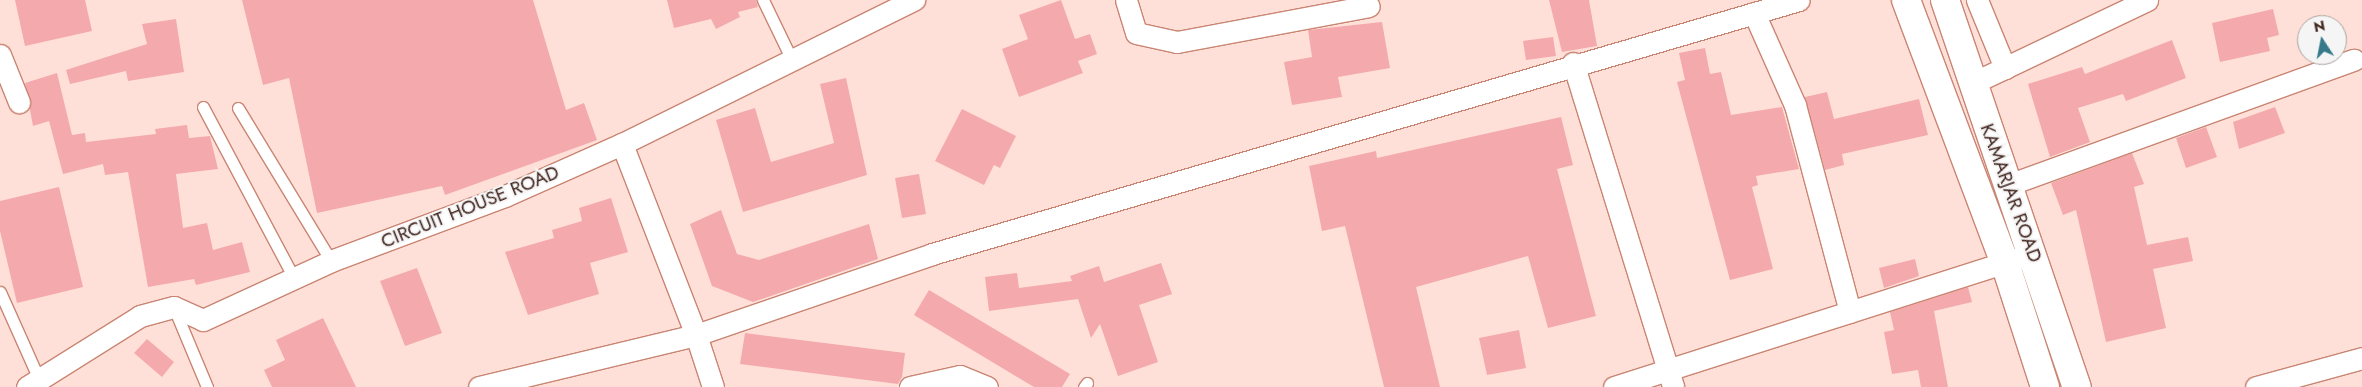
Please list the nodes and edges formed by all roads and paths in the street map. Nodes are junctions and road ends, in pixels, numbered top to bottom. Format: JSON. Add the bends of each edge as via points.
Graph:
{"nodes":[{"id":1,"x":762,"y":0,"type":"edge"},
{"id":2,"x":914,"y":0,"type":"edge"},
{"id":3,"x":1126,"y":0,"type":"edge"},
{"id":4,"x":1799,"y":0,"type":"edge"},
{"id":5,"x":1906,"y":0,"type":"edge"},
{"id":6,"x":1945,"y":0,"type":"edge"},
{"id":7,"x":1977,"y":0,"type":"edge"},
{"id":8,"x":2148,"y":0,"type":"edge"},
{"id":9,"x":1369,"y":6,"type":"dead end"},
{"id":10,"x":1754,"y":13,"type":"junction"},
{"id":11,"x":0,"y":55,"type":"edge"},
{"id":12,"x":792,"y":60,"type":"junction"},
{"id":13,"x":2354,"y":60,"type":"dead end"},
{"id":14,"x":1572,"y":63,"type":"junction"},
{"id":15,"x":2005,"y":68,"type":"junction"},
{"id":16,"x":1973,"y":83,"type":"junction"},
{"id":17,"x":19,"y":102,"type":"dead end"},
{"id":18,"x":203,"y":107,"type":"dead end"},
{"id":19,"x":238,"y":108,"type":"dead end"},
{"id":20,"x":622,"y":144,"type":"junction"},
{"id":21,"x":2008,"y":186,"type":"junction"},
{"id":22,"x":2033,"y":253,"type":"junction"},
{"id":23,"x":331,"y":261,"type":"junction"},
{"id":24,"x":2005,"y":263,"type":"junction"},
{"id":25,"x":294,"y":278,"type":"junction"},
{"id":26,"x":0,"y":292,"type":"edge"},
{"id":27,"x":174,"y":307,"type":"junction"},
{"id":28,"x":1850,"y":312,"type":"junction"},
{"id":29,"x":696,"y":335,"type":"junction"},
{"id":30,"x":2362,"y":358,"type":"edge"},
{"id":31,"x":1671,"y":378,"type":"edge"},
{"id":32,"x":33,"y":383,"type":"edge"},
{"id":33,"x":207,"y":387,"type":"edge"},
{"id":34,"x":479,"y":387,"type":"edge"},
{"id":35,"x":713,"y":387,"type":"edge"},
{"id":36,"x":910,"y":387,"type":"edge"},
{"id":37,"x":987,"y":387,"type":"edge"},
{"id":38,"x":1614,"y":387,"type":"edge"},
{"id":39,"x":2045,"y":387,"type":"edge"},
{"id":40,"x":2076,"y":387,"type":"edge"},
{"id":41,"x":2256,"y":387,"type":"edge"}],
"edges":[{"from":1,"to":12,"type":"lane"},
{"from":2,"to":12,"type":"street","name":"CIRCUIT HOUSE ROAD"},
{"from":3,"to":9,"type":"street","via":[[1136,33],[1177,42]]},
{"from":4,"to":10,"type":"street"},
{"from":5,"to":24,"type":"main road"},
{"from":6,"to":16,"type":"main road","name":"KAMARJAR ROAD"},
{"from":7,"to":15,"type":"street"},
{"from":8,"to":15,"type":"street"},
{"from":10,"to":14,"type":"street"},
{"from":10,"to":28,"type":"street","via":[[1795,105]]},
{"from":11,"to":17,"type":"street"},
{"from":12,"to":20,"type":"street","name":"CIRCUIT HOUSE ROAD"},
{"from":13,"to":21,"type":"street"},
{"from":14,"to":29,"type":"street","via":[[932,254]]},
{"from":14,"to":31,"type":"street"},
{"from":15,"to":16,"type":"street"},
{"from":16,"to":21,"type":"main road","name":"KAMARJAR ROAD"},
{"from":18,"to":25,"type":"lane"},
{"from":19,"to":23,"type":"lane"},
{"from":20,"to":23,"type":"street","name":"CIRCUIT HOUSE ROAD","via":[[505,196]]},
{"from":20,"to":29,"type":"street"},
{"from":21,"to":22,"type":"main road","name":"KAMARJAR ROAD"},
{"from":22,"to":24,"type":"street"},
{"from":22,"to":40,"type":"main road","name":"KAMARJAR ROAD"},
{"from":23,"to":25,"type":"street","name":"CIRCUIT HOUSE ROAD"},
{"from":24,"to":28,"type":"street"},
{"from":24,"to":39,"type":"main road"},
{"from":25,"to":27,"type":"street","name":"CIRCUIT HOUSE ROAD","via":[[203,320]]},
{"from":26,"to":32,"type":"lane"},
{"from":27,"to":32,"type":"street","via":[[140,316]]},
{"from":27,"to":33,"type":"lane"},
{"from":28,"to":31,"type":"street"},
{"from":29,"to":34,"type":"street"},
{"from":29,"to":35,"type":"street"},
{"from":30,"to":41,"type":"street"},
{"from":31,"to":38,"type":"street"},
{"from":36,"to":37,"type":"street","via":[[960,376]]}]}
